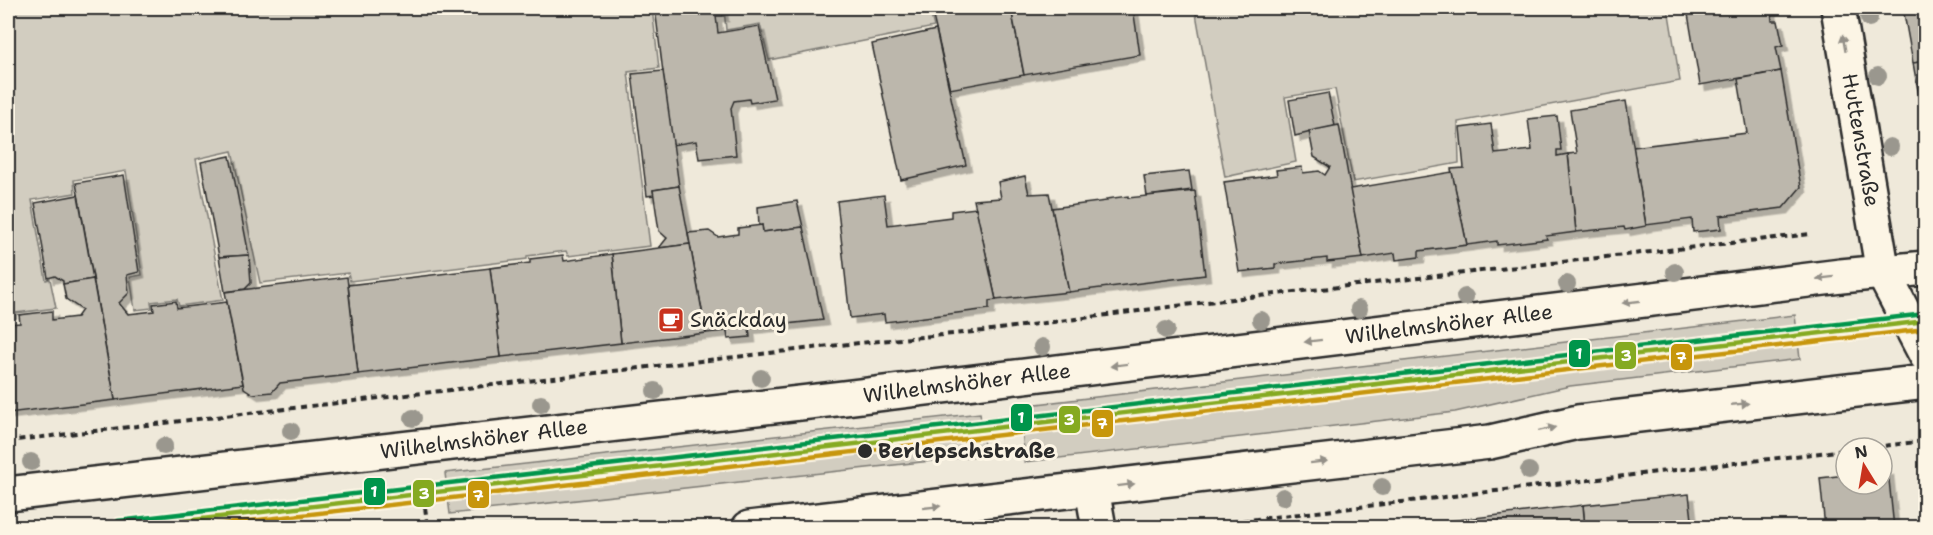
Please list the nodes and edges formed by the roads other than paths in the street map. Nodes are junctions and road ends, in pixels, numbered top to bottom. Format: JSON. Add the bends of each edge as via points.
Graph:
{"nodes":[{"id":1,"x":1838,"y":8,"type":"edge"},
{"id":2,"x":1926,"y":268,"type":"edge"},
{"id":3,"x":1883,"y":273,"type":"junction"},
{"id":4,"x":1926,"y":355,"type":"edge"},
{"id":5,"x":1926,"y":382,"type":"edge"},
{"id":6,"x":1092,"y":489,"type":"junction"},
{"id":7,"x":8,"y":494,"type":"edge"},
{"id":8,"x":748,"y":528,"type":"edge"},
{"id":9,"x":1099,"y":528,"type":"edge"}],
"edges":[{"from":3,"to":1,"type":"main road","name":"Huttenstraße","one_way":true},
{"from":2,"to":3,"type":"main road","name":"Wilhelmshöher Allee"},
{"from":3,"to":4,"type":"main road","name":"Huttenstraße"},
{"from":3,"to":7,"type":"main road","name":"Wilhelmshöher Allee","one_way":true},
{"from":6,"to":5,"type":"main road","one_way":true,"via":[[1490,442],[1578,422]]},
{"from":8,"to":6,"type":"main road","one_way":true},
{"from":6,"to":9,"type":"main road"}]}
